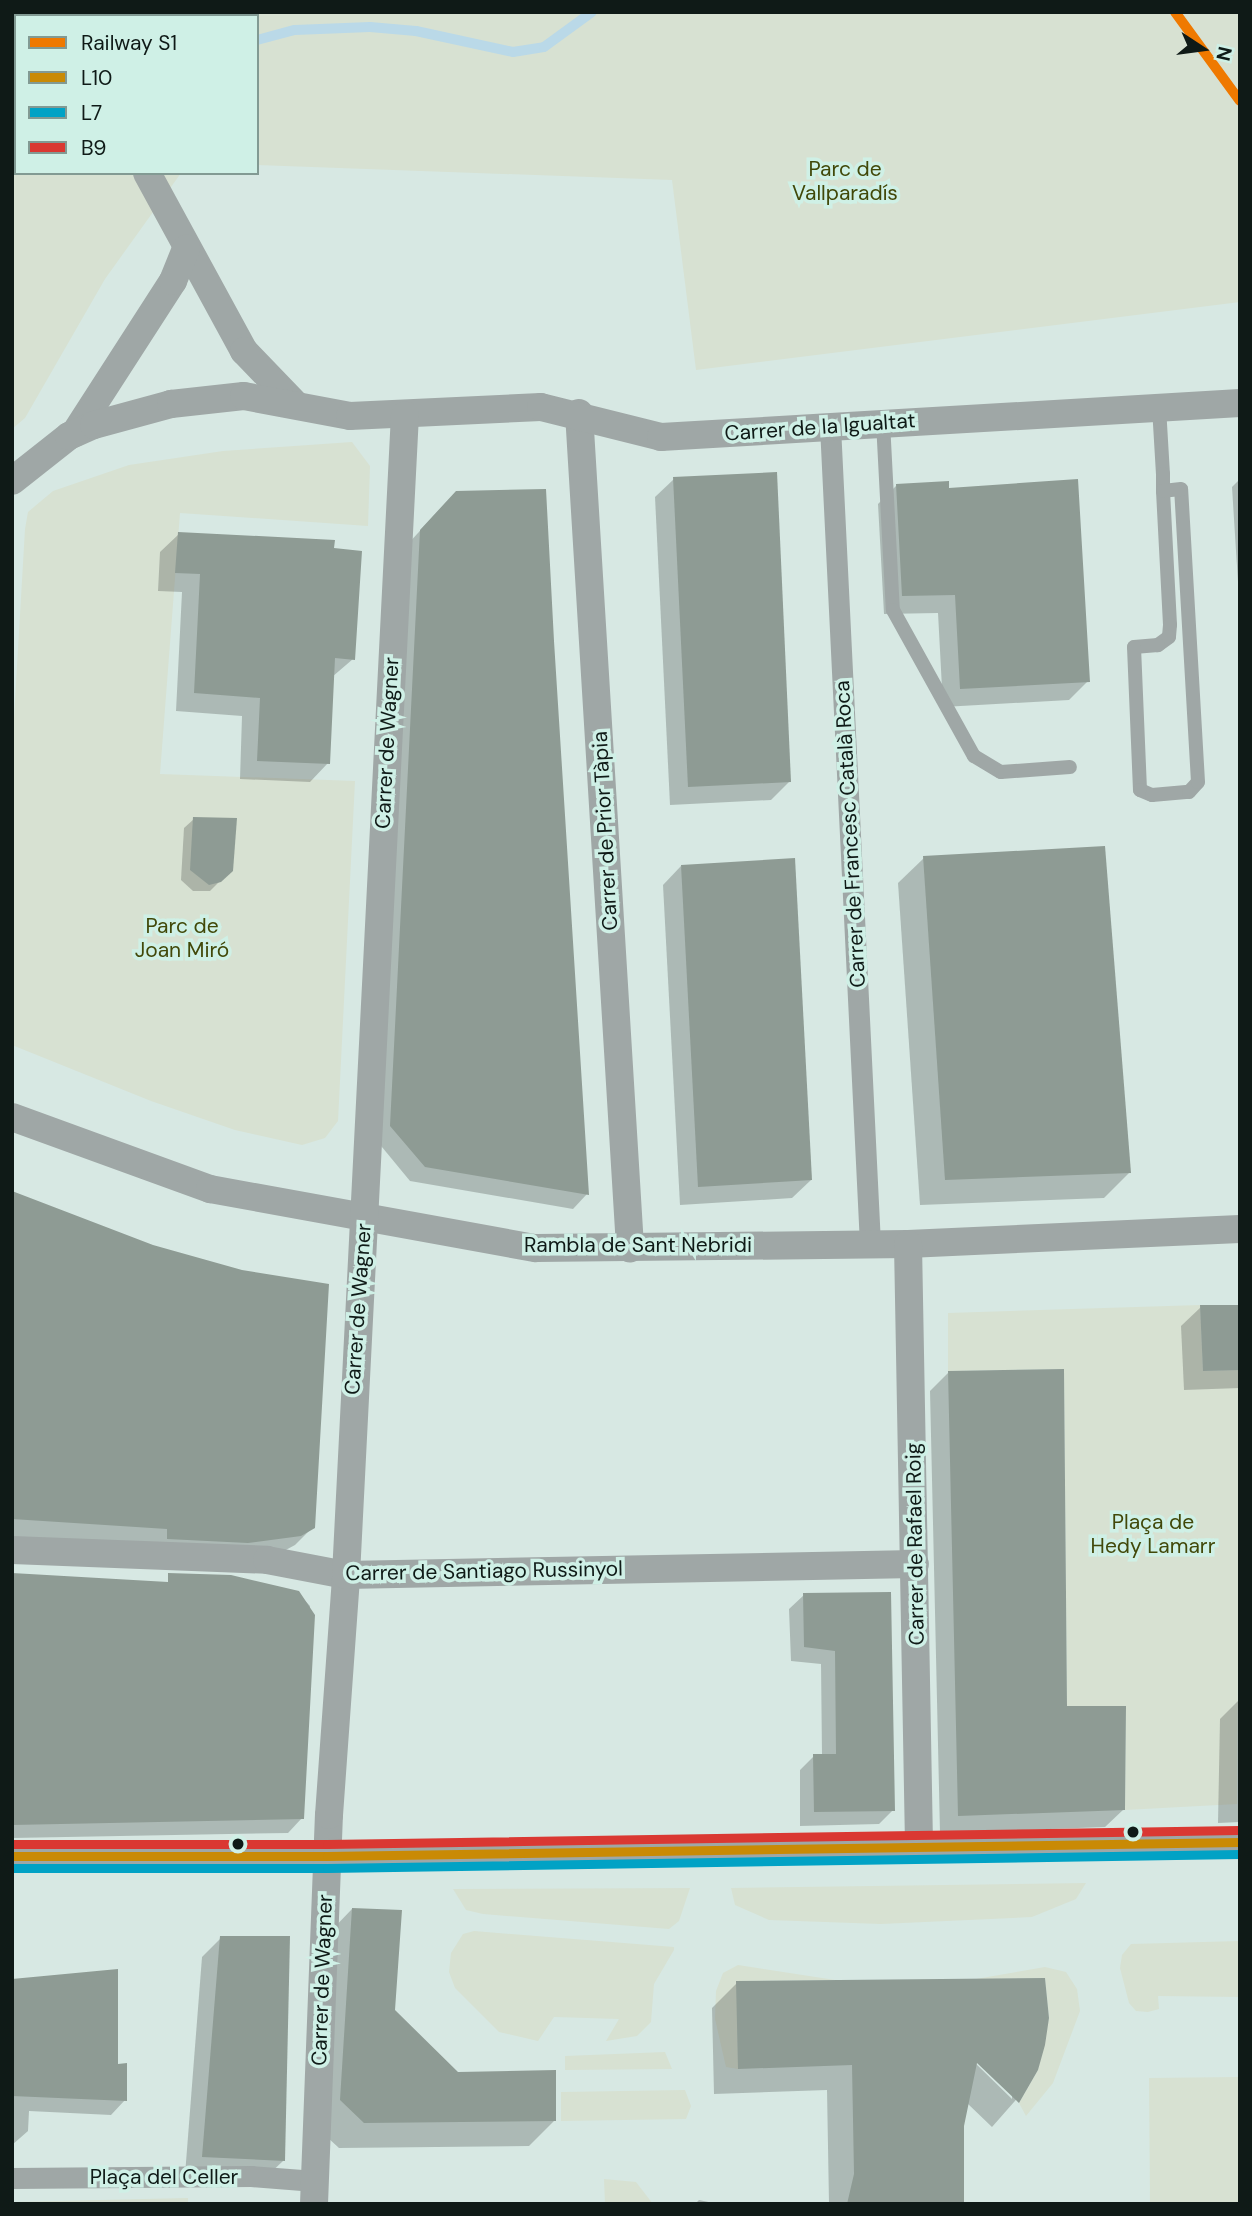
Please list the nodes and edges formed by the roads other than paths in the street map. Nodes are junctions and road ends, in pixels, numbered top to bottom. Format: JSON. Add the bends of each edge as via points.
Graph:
{"nodes":[{"id":1,"x":148,"y":175,"type":"edge"},
{"id":2,"x":186,"y":249,"type":"junction"},
{"id":3,"x":1240,"y":403,"type":"edge"},
{"id":4,"x":296,"y":405,"type":"junction"},
{"id":5,"x":1159,"y":407,"type":"junction"},
{"id":6,"x":579,"y":413,"type":"junction"},
{"id":7,"x":405,"y":415,"type":"junction"},
{"id":8,"x":883,"y":422,"type":"junction"},
{"id":9,"x":830,"y":426,"type":"junction"},
{"id":10,"x":75,"y":433,"type":"junction"},
{"id":11,"x":12,"y":481,"type":"edge"},
{"id":12,"x":1163,"y":491,"type":"junction"},
{"id":13,"x":1070,"y":767,"type":"dead end"},
{"id":14,"x":12,"y":1117,"type":"edge"},
{"id":15,"x":365,"y":1217,"type":"junction"},
{"id":16,"x":1240,"y":1229,"type":"edge"},
{"id":17,"x":870,"y":1243,"type":"junction"},
{"id":18,"x":908,"y":1244,"type":"junction"},
{"id":19,"x":630,"y":1248,"type":"junction"},
{"id":20,"x":12,"y":1550,"type":"edge"},
{"id":21,"x":915,"y":1564,"type":"junction"},
{"id":22,"x":346,"y":1575,"type":"junction"},
{"id":23,"x":1240,"y":1842,"type":"edge"},
{"id":24,"x":919,"y":1844,"type":"junction"},
{"id":25,"x":12,"y":1856,"type":"edge"},
{"id":26,"x":327,"y":1856,"type":"junction"},
{"id":27,"x":12,"y":2178,"type":"edge"},
{"id":28,"x":314,"y":2192,"type":"edge"}],
"edges":[{"from":1,"to":2,"type":"street"},
{"from":2,"to":4,"type":"street","via":[[244,351]]},
{"from":2,"to":10,"type":"street","via":[[173,281]]},
{"from":3,"to":5,"type":"street","name":"Carrer de la Igualtat"},
{"from":4,"to":7,"type":"street","name":"Carrer de la Igualtat","via":[[350,416]]},
{"from":4,"to":10,"type":"street","name":"Carrer de la Igualtat","via":[[244,396],[171,404]]},
{"from":5,"to":8,"type":"street","name":"Carrer de la Igualtat"},
{"from":5,"to":12,"type":"lane"},
{"from":6,"to":7,"type":"street","name":"Carrer de la Igualtat","via":[[541,407]]},
{"from":6,"to":9,"type":"street","name":"Carrer de la Igualtat","via":[[662,437]]},
{"from":6,"to":19,"type":"street","name":"Carrer de Prior Tàpia"},
{"from":7,"to":15,"type":"street","name":"Carrer de Wagner"},
{"from":8,"to":9,"type":"street","name":"Carrer de la Igualtat"},
{"from":8,"to":13,"type":"lane","via":[[893,610],[974,756],[1001,772]]},
{"from":9,"to":17,"type":"street","name":"Carrer de Francesc Català Roca"},
{"from":10,"to":11,"type":"street"},
{"from":12,"to":12,"type":"lane","via":[[1169,637],[1158,645],[1134,647],[1140,790],[1152,795],[1189,792],[1199,782],[1181,489]]},
{"from":14,"to":15,"type":"street","name":"Rambla de Sant Nebridi","via":[[210,1189]]},
{"from":15,"to":19,"type":"street","name":"Rambla de Sant Nebridi","via":[[536,1248]]},
{"from":15,"to":22,"type":"street","name":"Carrer de Wagner"},
{"from":16,"to":18,"type":"street","name":"Rambla de Sant Nebridi"},
{"from":17,"to":18,"type":"street","name":"Rambla de Sant Nebridi"},
{"from":17,"to":19,"type":"street","name":"Rambla de Sant Nebridi"},
{"from":18,"to":21,"type":"street","name":"Carrer de Rafael Roig"},
{"from":20,"to":22,"type":"street","name":"Carrer de Santiago Russinyol","via":[[267,1560]]},
{"from":21,"to":22,"type":"street","name":"Carrer de Santiago Russinyol"},
{"from":21,"to":24,"type":"street","name":"Carrer de Rafael Roig"},
{"from":22,"to":26,"type":"street","name":"Carrer de Wagner"},
{"from":23,"to":24,"type":"street"},
{"from":24,"to":26,"type":"street"},
{"from":25,"to":26,"type":"street"},
{"from":26,"to":28,"type":"street","name":"Carrer de Wagner"},
{"from":27,"to":28,"type":"street","name":"Plaça del Celler","via":[[251,2176]]}]}
